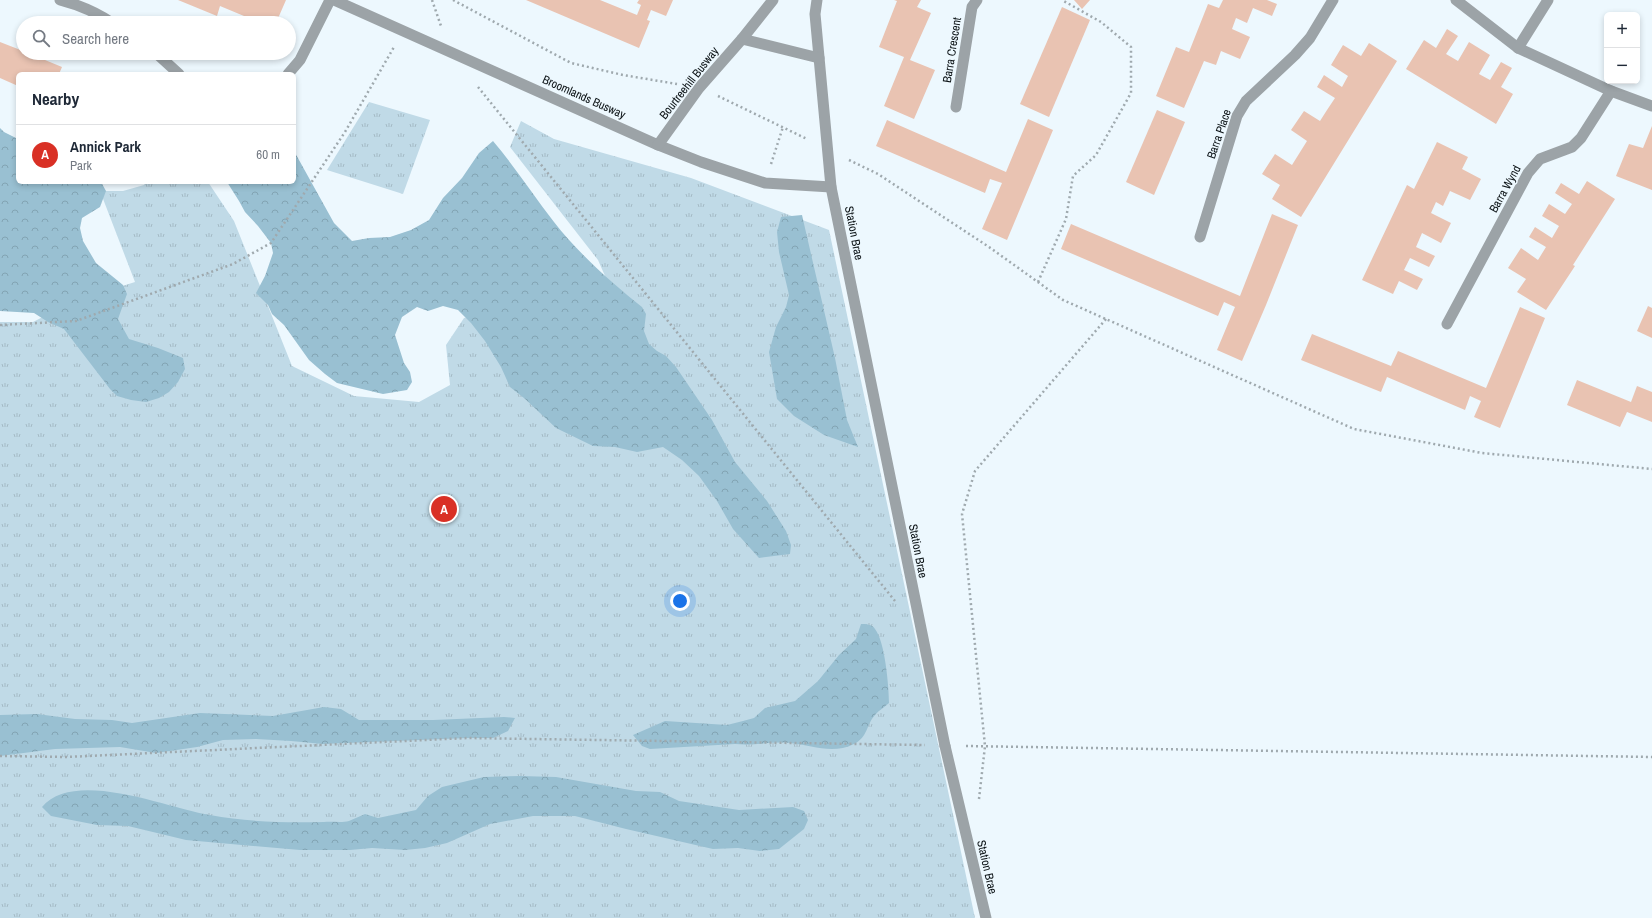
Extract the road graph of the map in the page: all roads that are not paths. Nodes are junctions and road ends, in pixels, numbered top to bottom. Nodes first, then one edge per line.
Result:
1 (60, 0) edge
2 (330, 0) edge
3 (334, 0) edge
4 (773, 0) edge
5 (818, 0) edge
6 (977, 0) edge
7 (1333, 0) edge
8 (1456, 0) edge
9 (1548, 0) edge
10 (102, 16) edge
11 (742, 39) junction
12 (1518, 48) junction
13 (819, 58) junction
14 (163, 60) edge
15 (176, 72) edge
16 (290, 72) edge
17 (1611, 91) junction
18 (1652, 106) edge
19 (956, 107) dead end
20 (658, 145) junction
21 (831, 187) junction
22 (1200, 237) dead end
23 (1447, 324) dead end
24 (986, 918) edge

1 - 10 street
2 - 16 street
3 - 20 street, Broomlands Busway
4 - 11 street, Bourtreehill Busway
5 - 13 street
6 - 19 street, Barra Crescent
7 - 22 street, Barra Place
8 - 12 street
9 - 12 street
11 - 13 street
11 - 20 street, Bourtreehill Busway
12 - 17 street
13 - 21 street
14 - 15 street
17 - 18 street
17 - 23 street, Barra Wynd
20 - 21 street, Broomlands Busway
21 - 24 street, Station Brae

